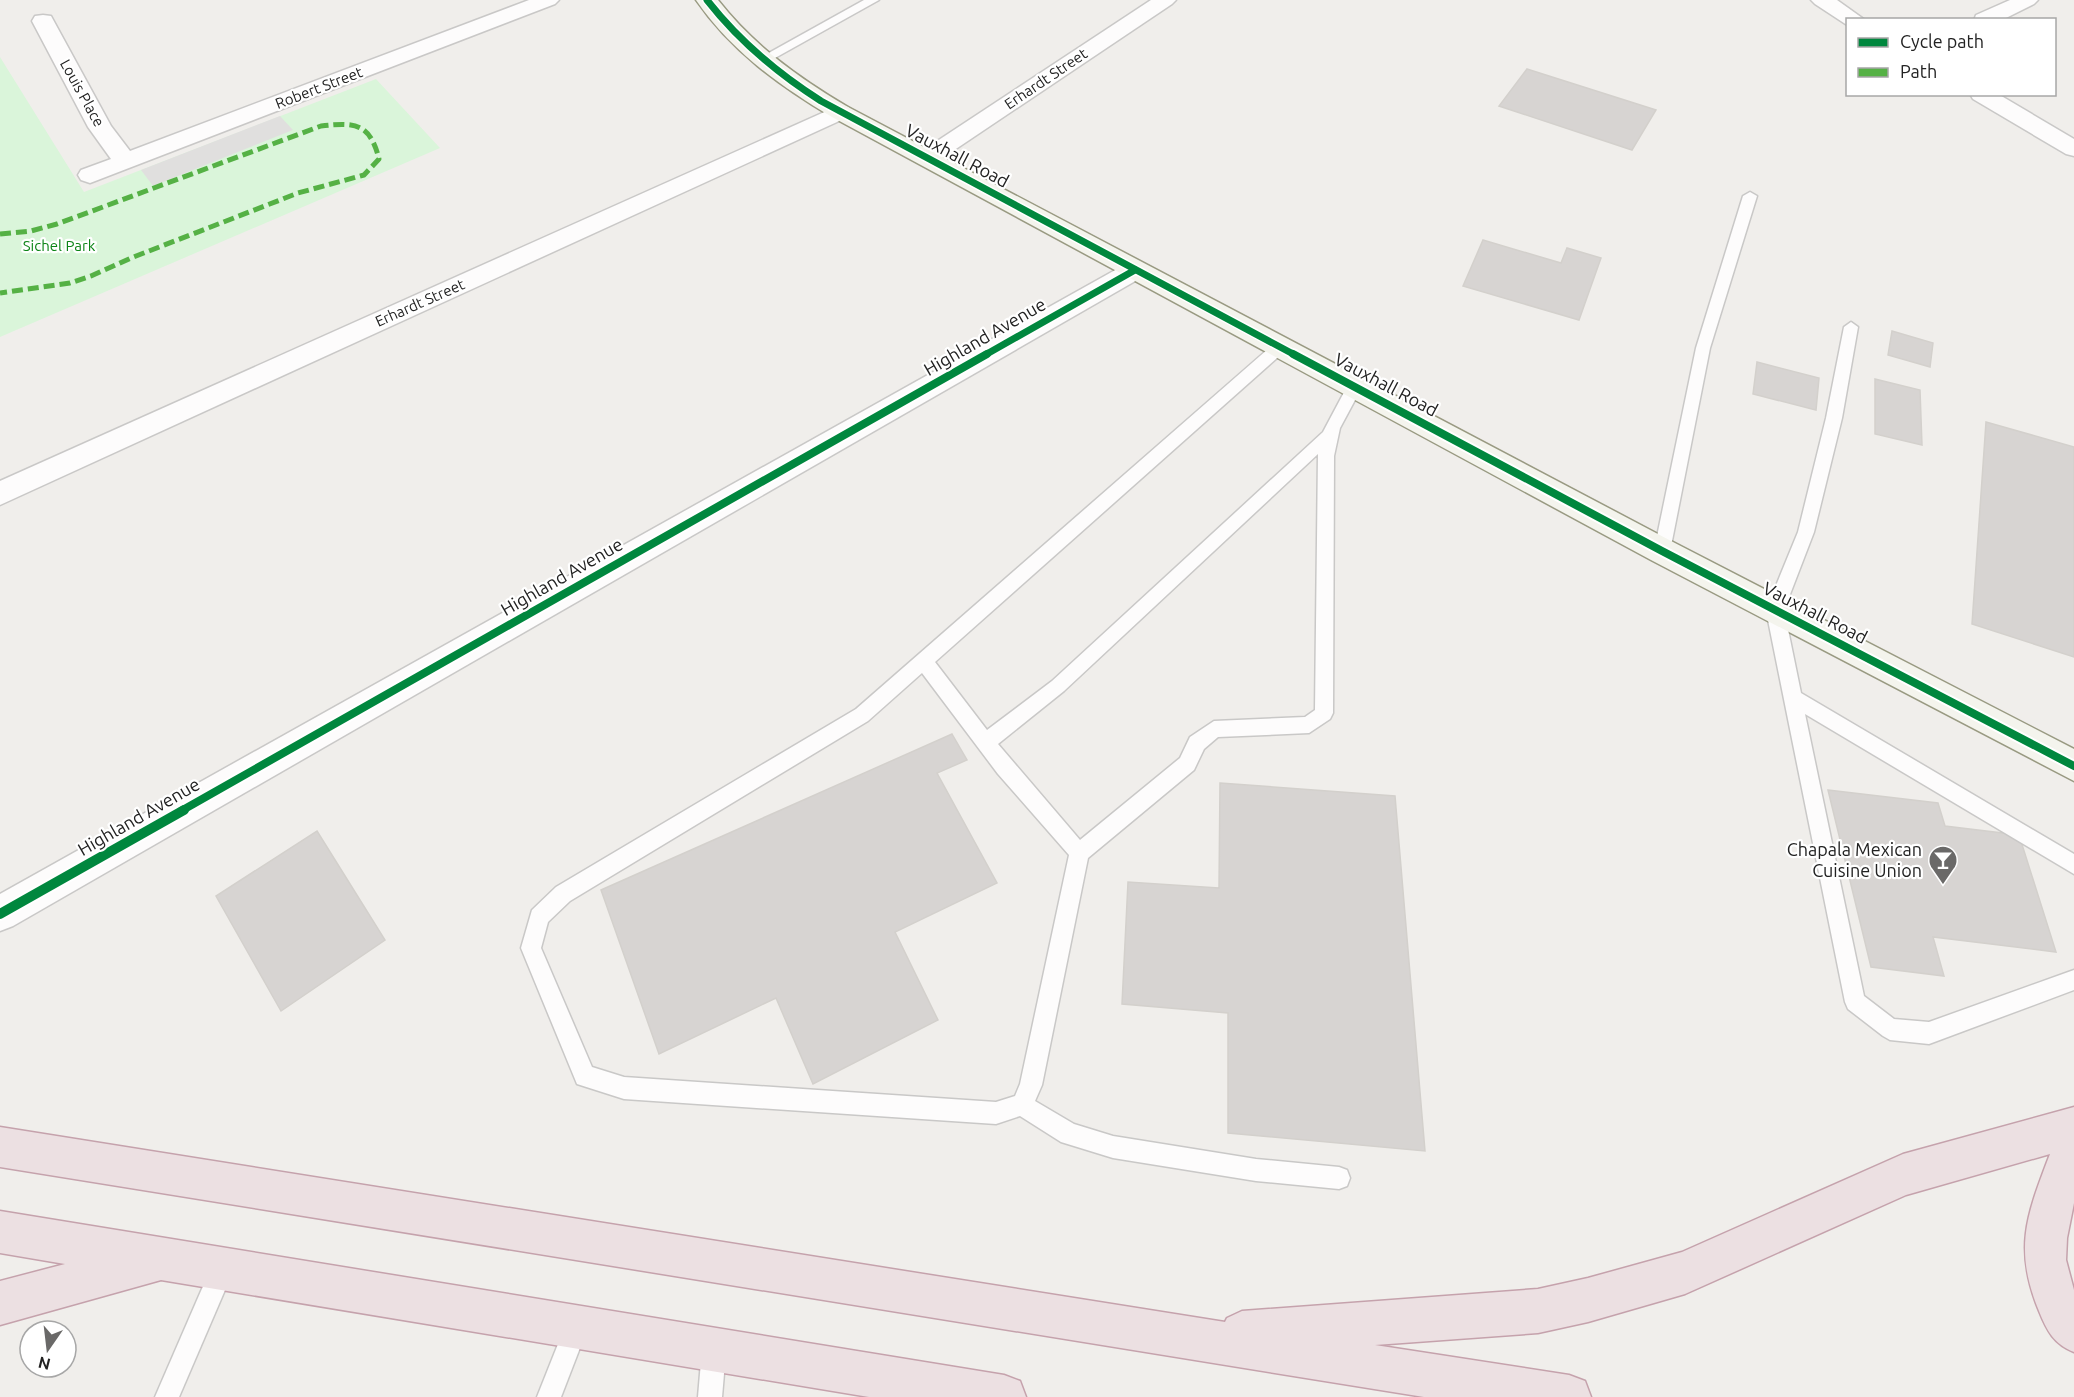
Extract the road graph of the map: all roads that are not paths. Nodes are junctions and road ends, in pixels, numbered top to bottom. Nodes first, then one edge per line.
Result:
1 (548, 0) edge
2 (707, 0) edge
3 (873, 0) edge
4 (1165, 0) edge
5 (1822, 0) edge
6 (2027, 0) edge
7 (1852, 18) edge
8 (1988, 18) edge
9 (43, 21) dead end
10 (762, 60) junction
11 (1984, 96) edge
12 (840, 112) junction
13 (2074, 149) edge
14 (927, 158) junction
15 (125, 162) junction
16 (90, 176) dead end
17 (1750, 196) dead end
18 (1135, 270) junction
19 (1851, 327) dead end
20 (1280, 347) junction
21 (1354, 387) junction
22 (1328, 436) junction
23 (0, 494) edge
24 (1662, 551) junction
25 (1775, 610) junction
26 (924, 661) junction
27 (1791, 696) junction
28 (985, 743) junction
29 (2074, 766) edge
30 (1079, 853) junction
31 (2074, 865) edge
32 (2, 914) edge
33 (2074, 980) edge
34 (1022, 1106) junction
35 (2074, 1127) edge
36 (2074, 1143) edge
37 (0, 1147) edge
38 (1339, 1178) dead end
39 (0, 1233) edge
40 (161, 1259) junction
41 (222, 1269) junction
42 (0, 1303) edge
43 (576, 1326) junction
44 (2074, 1330) edge
45 (1185, 1338) junction
46 (714, 1350) junction
47 (167, 1397) edge
48 (549, 1397) edge
49 (710, 1397) edge
50 (1004, 1397) edge
51 (1569, 1397) edge

1 - 15 street, Robert Street
2 - 10 street, Vauxhall Road
3 - 10 lane
4 - 14 street, Erhardt Street
5 - 7 street
6 - 8 street
9 - 15 street, Louis Place
10 - 12 street, Vauxhall Road
11 - 13 street
12 - 14 street, Vauxhall Road
12 - 23 street, Erhardt Street
14 - 18 street, Vauxhall Road
15 - 16 street, Robert Street
17 - 24 lane
18 - 20 street, Vauxhall Road
18 - 32 street, Highland Avenue
19 - 25 lane
20 - 21 street, Vauxhall Road
20 - 26 lane
21 - 22 lane
21 - 24 street, Vauxhall Road
22 - 28 lane
22 - 30 lane
24 - 25 street, Vauxhall Road
25 - 27 lane
25 - 29 street, Vauxhall Road
26 - 28 lane
26 - 34 lane
27 - 31 lane
27 - 33 lane
28 - 30 lane
30 - 34 lane
34 - 38 lane
35 - 45 highway
36 - 44 highway
37 - 45 highway
39 - 40 highway
40 - 41 highway
40 - 42 highway
41 - 43 highway
41 - 47 lane
43 - 46 highway
43 - 48 lane
45 - 51 highway
46 - 49 lane
46 - 50 highway

